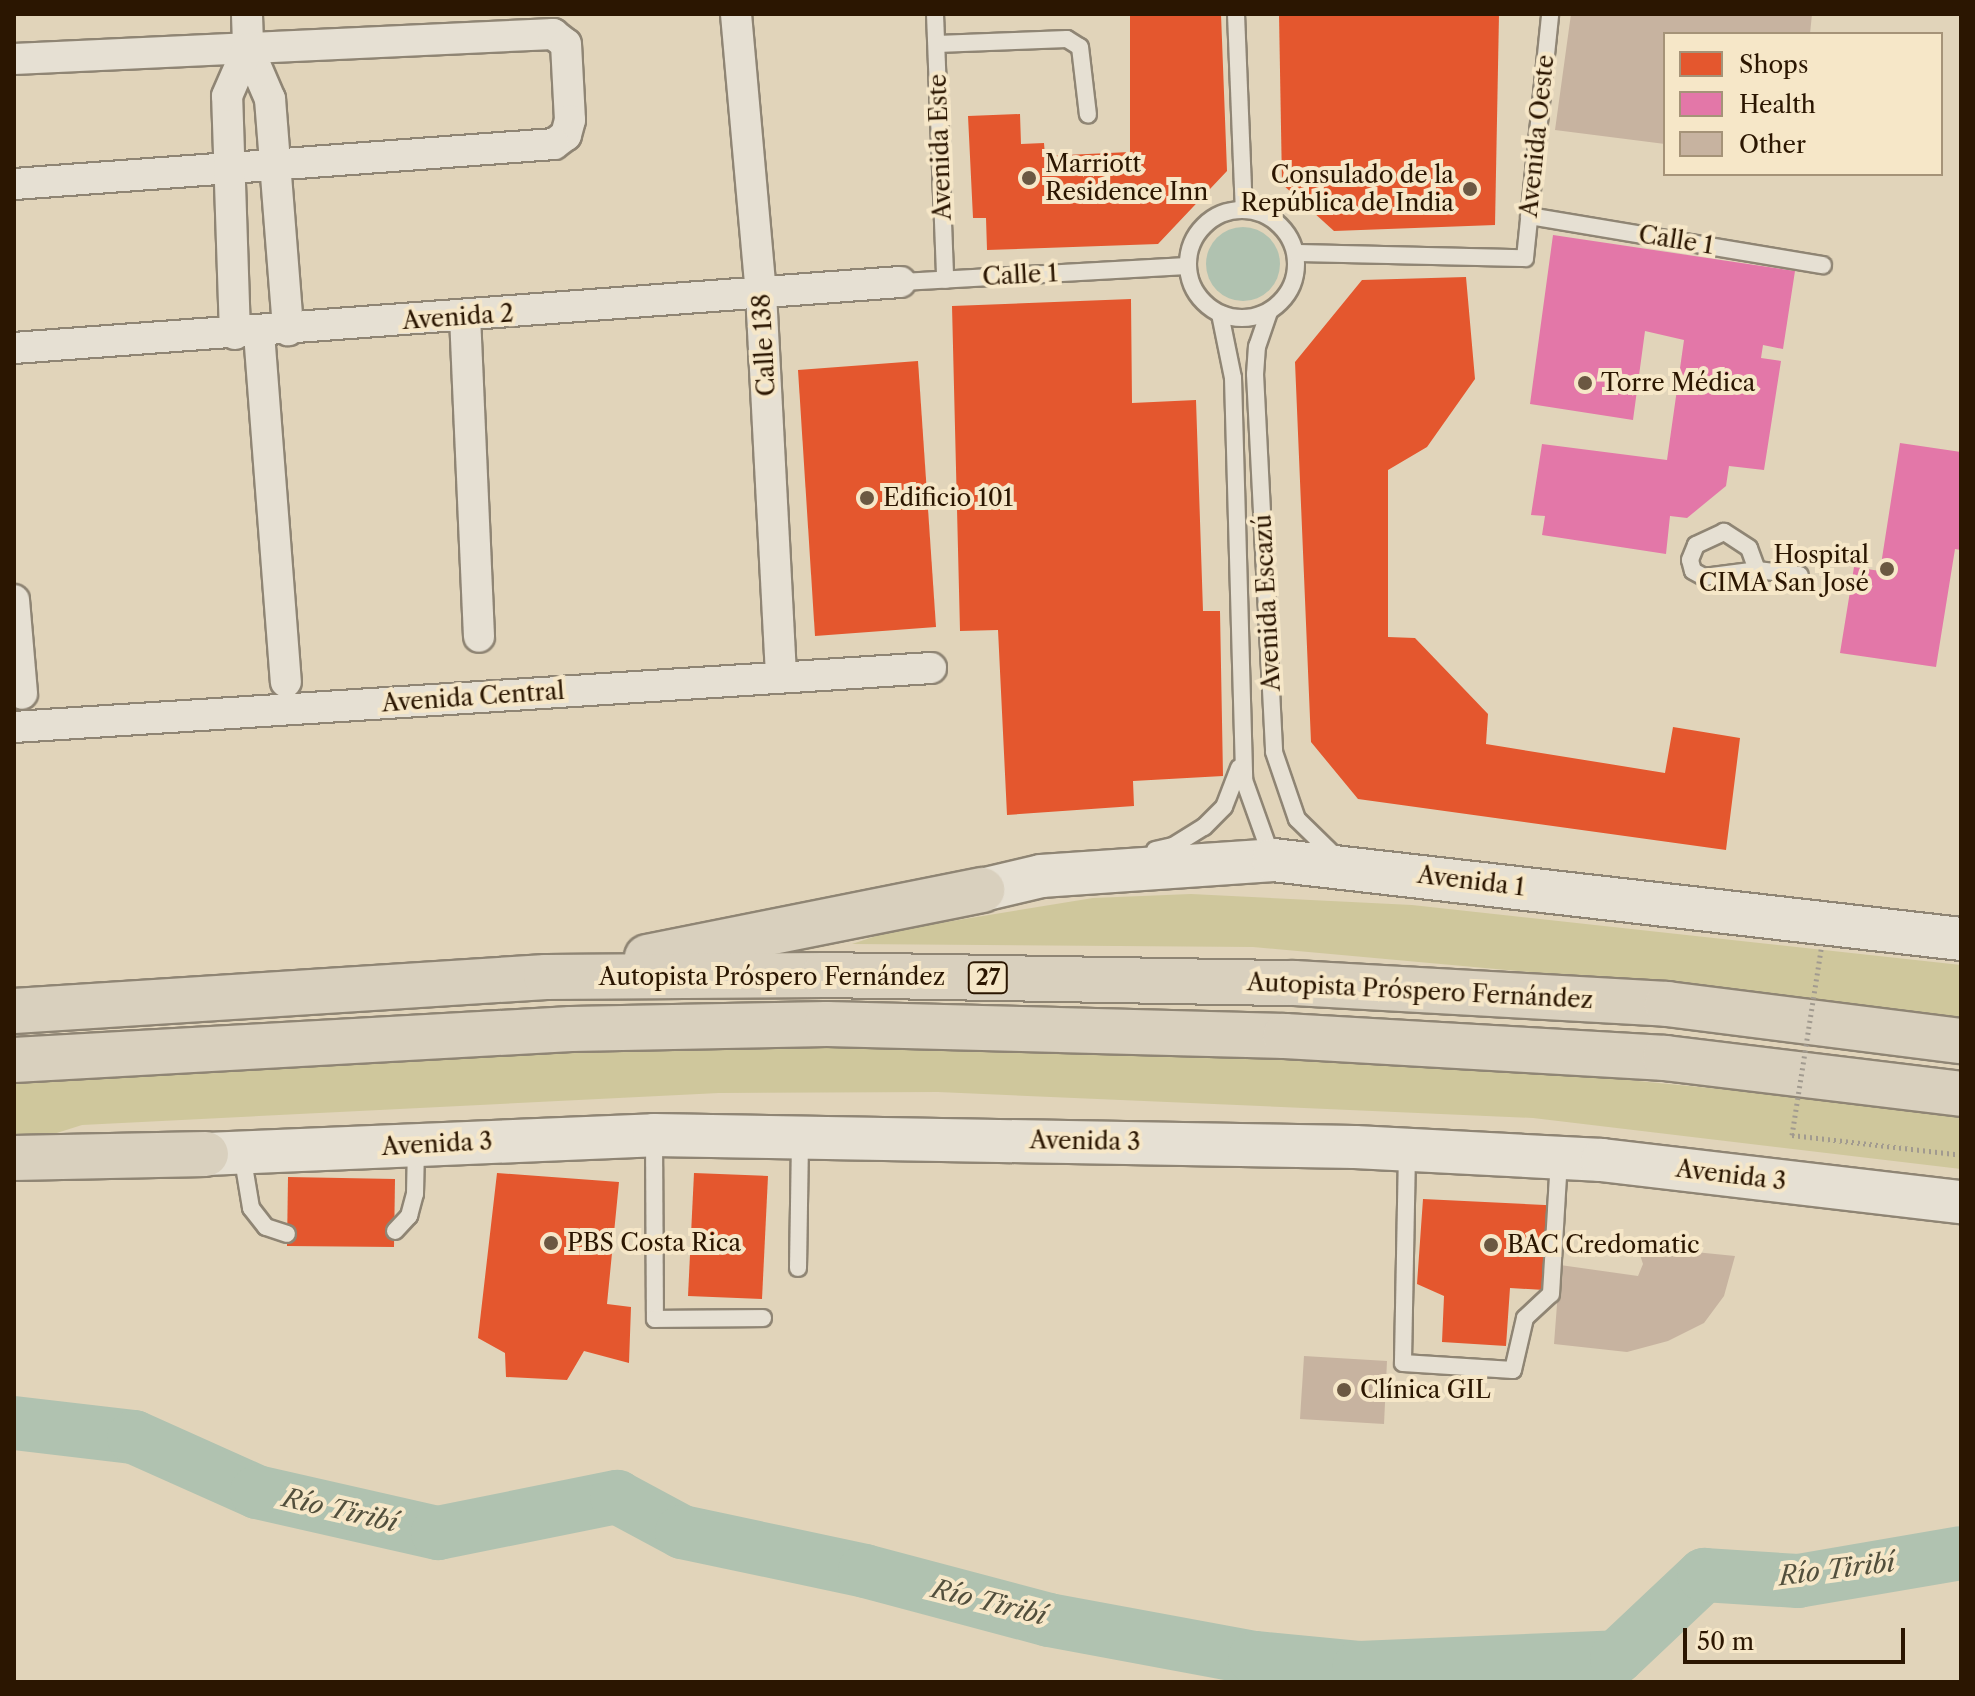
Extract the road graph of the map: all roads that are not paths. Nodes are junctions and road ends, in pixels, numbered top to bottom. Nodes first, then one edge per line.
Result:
1 (736, 14) edge
2 (935, 14) edge
3 (1236, 14) edge
4 (1550, 14) edge
5 (247, 15) edge
6 (937, 44) junction
7 (248, 48) junction
8 (14, 59) edge
9 (1088, 115) dead end
10 (276, 165) junction
11 (226, 168) junction
12 (14, 184) edge
13 (1244, 210) junction
14 (1529, 216) junction
15 (1296, 253) junction
16 (1823, 265) dead end
17 (1188, 266) junction
18 (945, 280) junction
19 (901, 282) joint
20 (761, 293) junction
21 (1269, 312) junction
22 (1220, 314) junction
23 (465, 316) junction
24 (261, 332) junction
25 (14, 348) edge
26 (1757, 570) dead end
27 (1800, 575) dead end
28 (14, 600) edge
29 (479, 637) dead end
30 (931, 668) dead end
31 (781, 676) junction
32 (286, 682) dead end
33 (22, 694) dead end
34 (14, 727) edge
35 (1243, 751) junction
36 (1273, 860) junction
37 (1351, 867) junction
38 (1041, 876) junction
39 (982, 890) joint
40 (1961, 939) edge
41 (546, 977) junction
42 (14, 1011) edge
43 (1961, 1041) edge
44 (14, 1060) edge
45 (1961, 1094) edge
46 (800, 1134) junction
47 (654, 1135) junction
48 (416, 1145) junction
49 (1407, 1150) junction
50 (224, 1153) junction
51 (14, 1158) edge
52 (1559, 1158) junction
53 (1961, 1202) edge
54 (395, 1231) dead end
55 (287, 1234) dead end
56 (798, 1268) dead end
57 (763, 1318) dead end

1 - 20 street, Calle 138
2 - 6 lane, Avenida Este
3 - 13 lane
4 - 14 lane, Avenida Oeste
5 - 7 street
6 - 9 lane
6 - 18 lane, Avenida Este
7 - 8 street
7 - 10 street
7 - 10 street
7 - 11 street
10 - 11 street
10 - 24 street
11 - 12 street
11 - 24 street
13 - 15 lane
13 - 17 lane
14 - 15 lane, Avenida Oeste
14 - 16 lane, Calle 1
15 - 21 lane
17 - 18 lane, Calle 1
17 - 22 lane
18 - 19 lane, Calle 1
19 - 20 street, Avenida 2
20 - 23 street, Avenida 2
20 - 31 street, Calle 138
21 - 22 lane
21 - 37 lane, Avenida Escazú
22 - 35 lane, Avenida Escazú
23 - 24 street, Avenida 2
23 - 29 street
24 - 25 street, Avenida 2
24 - 32 street
26 - 27 lane
28 - 33 street
30 - 31 street, Avenida Central
31 - 34 street, Avenida Central
35 - 36 lane, Avenida Escazú
35 - 38 lane, Avenida Escazú
36 - 37 street, Avenida 1
36 - 38 street, Avenida 1
37 - 40 street, Avenida 1
38 - 39 street, Avenida 1
39 - 41 highway
41 - 42 highway, Autopista Próspero Fernández / 27
41 - 43 highway, Autopista Próspero Fernández / 27
44 - 45 highway, Autopista Próspero Fernández / 27
46 - 47 street, Avenida 3
46 - 49 street, Avenida 3
46 - 56 lane
47 - 48 street, Avenida 3
47 - 57 lane
48 - 50 street, Avenida 3
48 - 54 lane
49 - 52 street, Avenida 3
49 - 52 lane
50 - 51 highway
50 - 55 lane
52 - 53 street, Avenida 3

